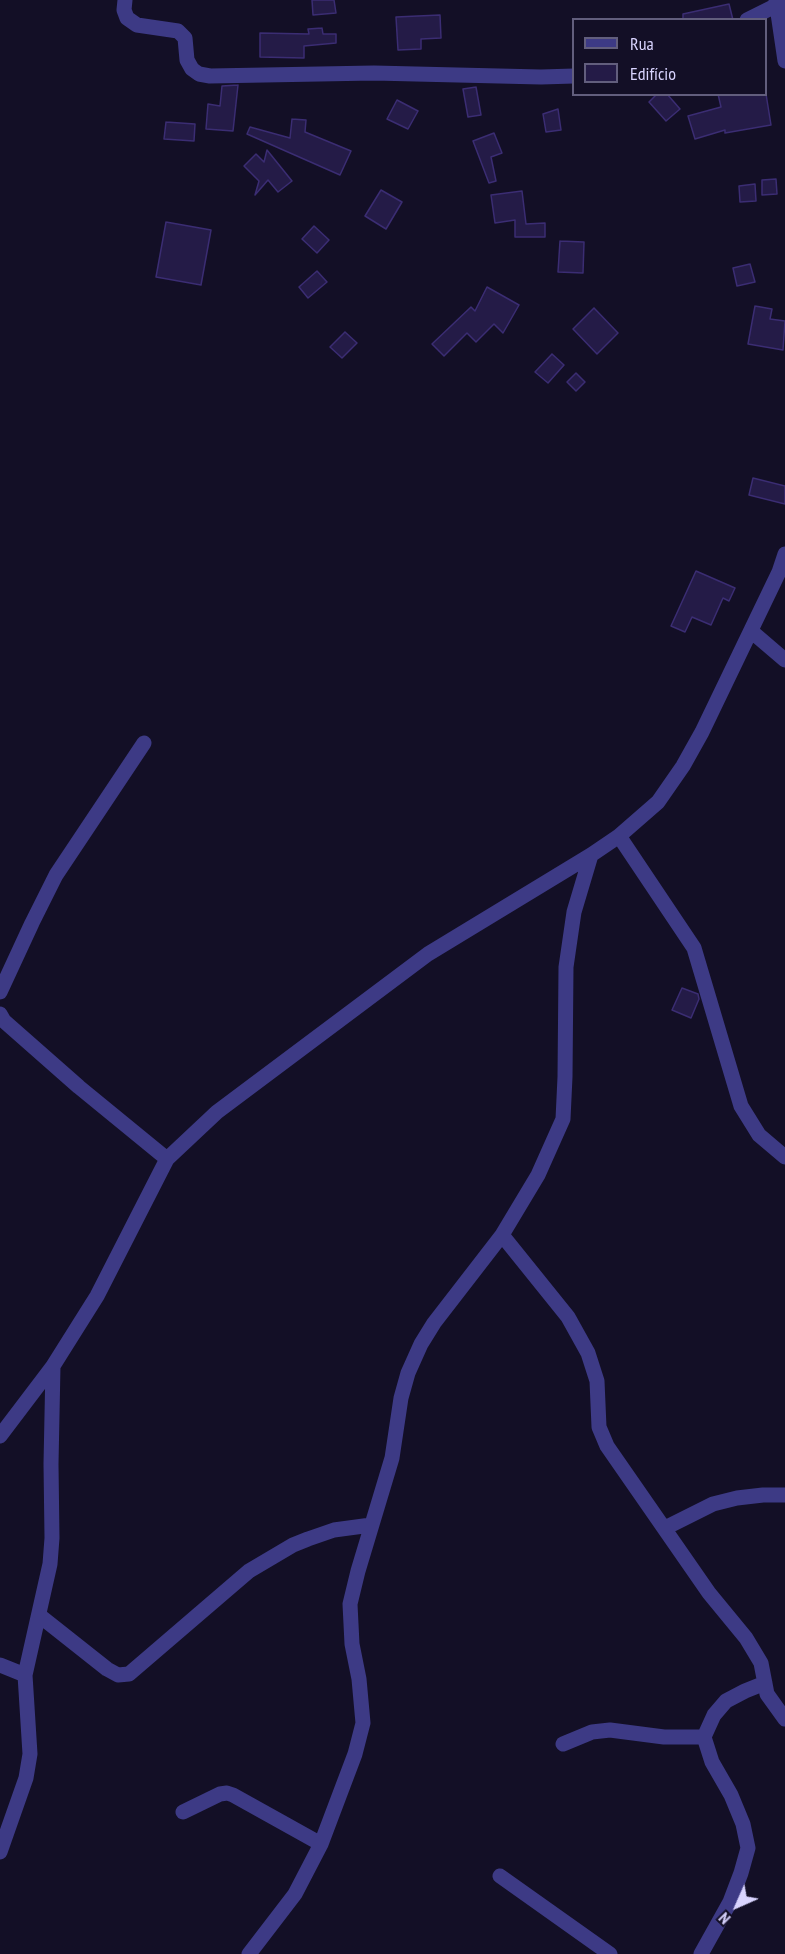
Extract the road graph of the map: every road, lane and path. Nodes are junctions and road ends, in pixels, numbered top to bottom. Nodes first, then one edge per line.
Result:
1 (125, 0) edge
2 (779, 2) edge
3 (751, 18) edge
4 (785, 61) edge
5 (572, 76) edge
6 (785, 554) edge
7 (751, 631) junction
8 (785, 660) edge
9 (144, 743) dead end
10 (619, 836) junction
11 (591, 855) junction
12 (0, 992) edge
13 (0, 1014) edge
14 (785, 1157) edge
15 (166, 1159) junction
16 (502, 1235) junction
17 (53, 1366) junction
18 (0, 1436) edge
19 (785, 1495) edge
20 (371, 1525) junction
21 (665, 1528) junction
22 (40, 1616) junction
23 (0, 1665) edge
24 (26, 1675) junction
25 (765, 1683) junction
26 (785, 1719) edge
27 (704, 1737) junction
28 (563, 1744) dead end
29 (183, 1812) dead end
30 (321, 1844) junction
31 (0, 1852) edge
32 (500, 1876) dead end
33 (249, 1954) edge
34 (609, 1954) edge
35 (701, 1954) edge

1 - 5 street
2 - 3 street
2 - 4 street
6 - 7 street
7 - 8 street
7 - 10 street
9 - 12 street
10 - 11 street
10 - 14 street
11 - 15 street
11 - 16 street
13 - 15 street
15 - 17 street
16 - 20 street
16 - 21 street
17 - 18 street
17 - 22 street
19 - 21 street
20 - 22 street
20 - 30 street
21 - 25 street
22 - 24 street
23 - 24 street
24 - 31 street
25 - 26 street
25 - 27 street
27 - 28 street
27 - 35 street
29 - 30 street
30 - 33 street
32 - 34 street

